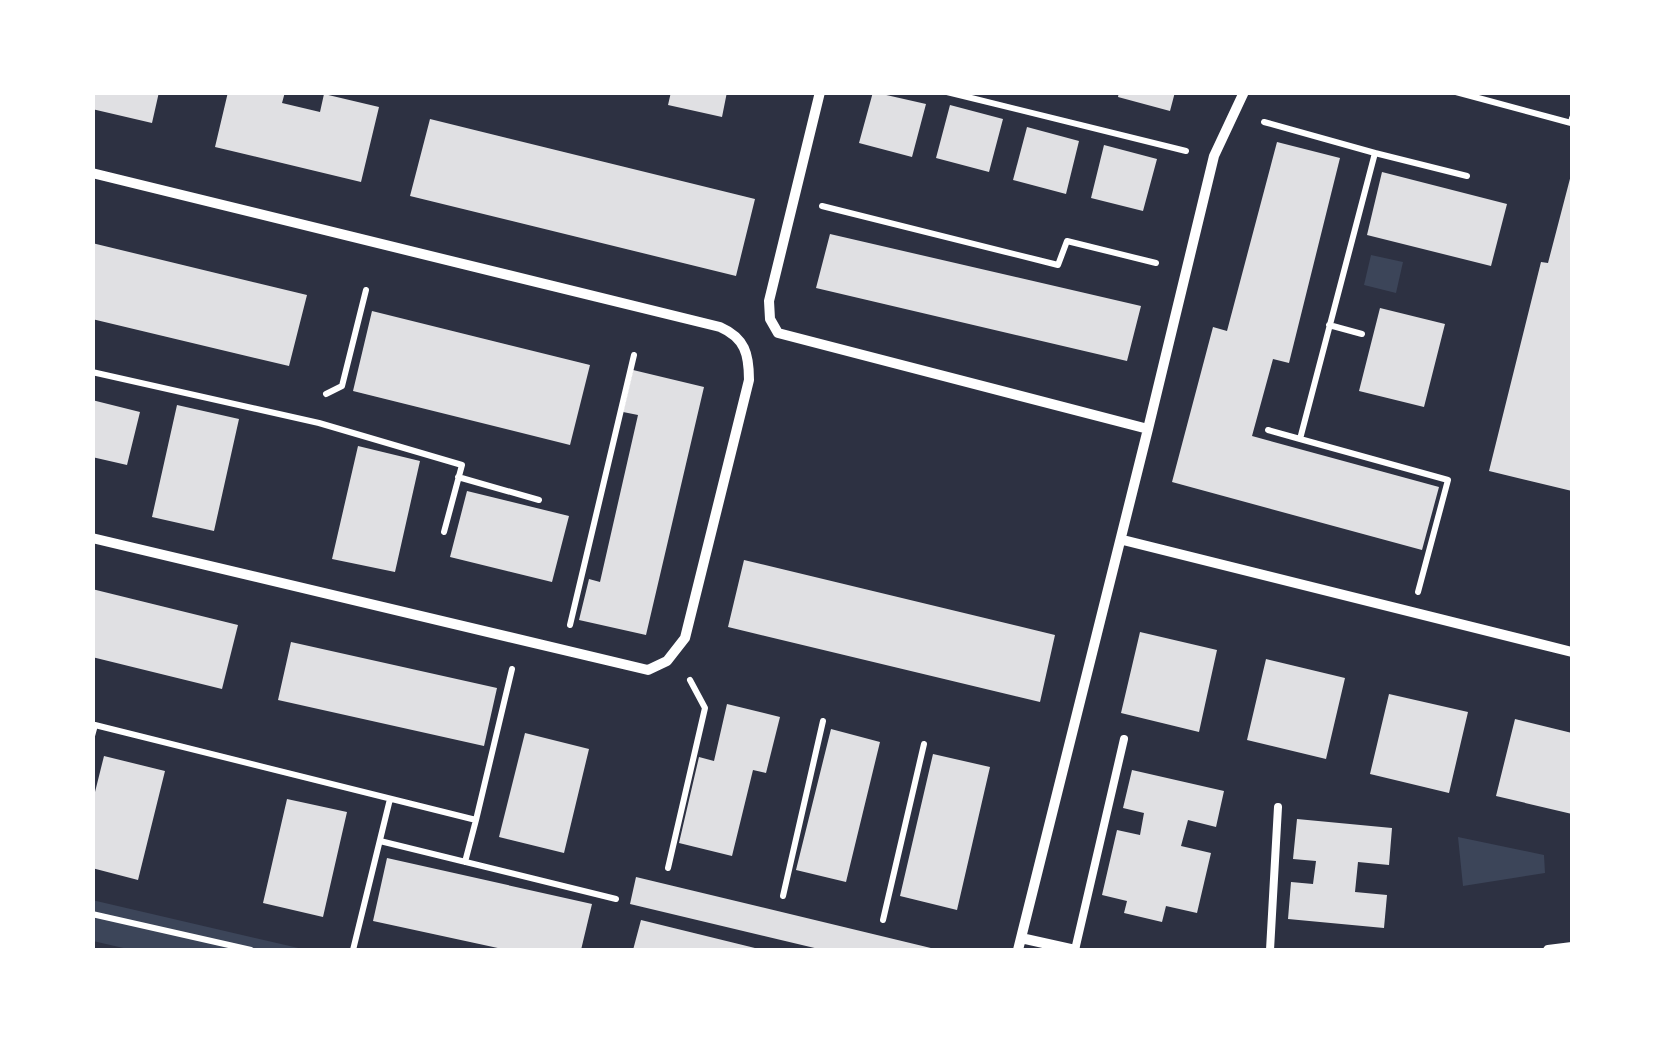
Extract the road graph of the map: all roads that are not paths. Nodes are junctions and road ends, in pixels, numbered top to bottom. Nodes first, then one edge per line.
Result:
1 (820, 92) edge
2 (1244, 92) edge
3 (92, 173) edge
4 (1148, 429) junction
5 (92, 538) edge
6 (1123, 540) junction
7 (1572, 652) edge
8 (1124, 738) dead end
9 (1278, 807) dead end
10 (1021, 938) junction
11 (1572, 947) edge
12 (1018, 950) edge
13 (1075, 950) edge
14 (1270, 950) edge
15 (1548, 950) edge

1 - 4 street
2 - 4 street
3 - 5 street
4 - 6 street
6 - 7 street
6 - 10 street
8 - 13 lane
9 - 14 lane
10 - 12 street
10 - 13 street
11 - 15 street

